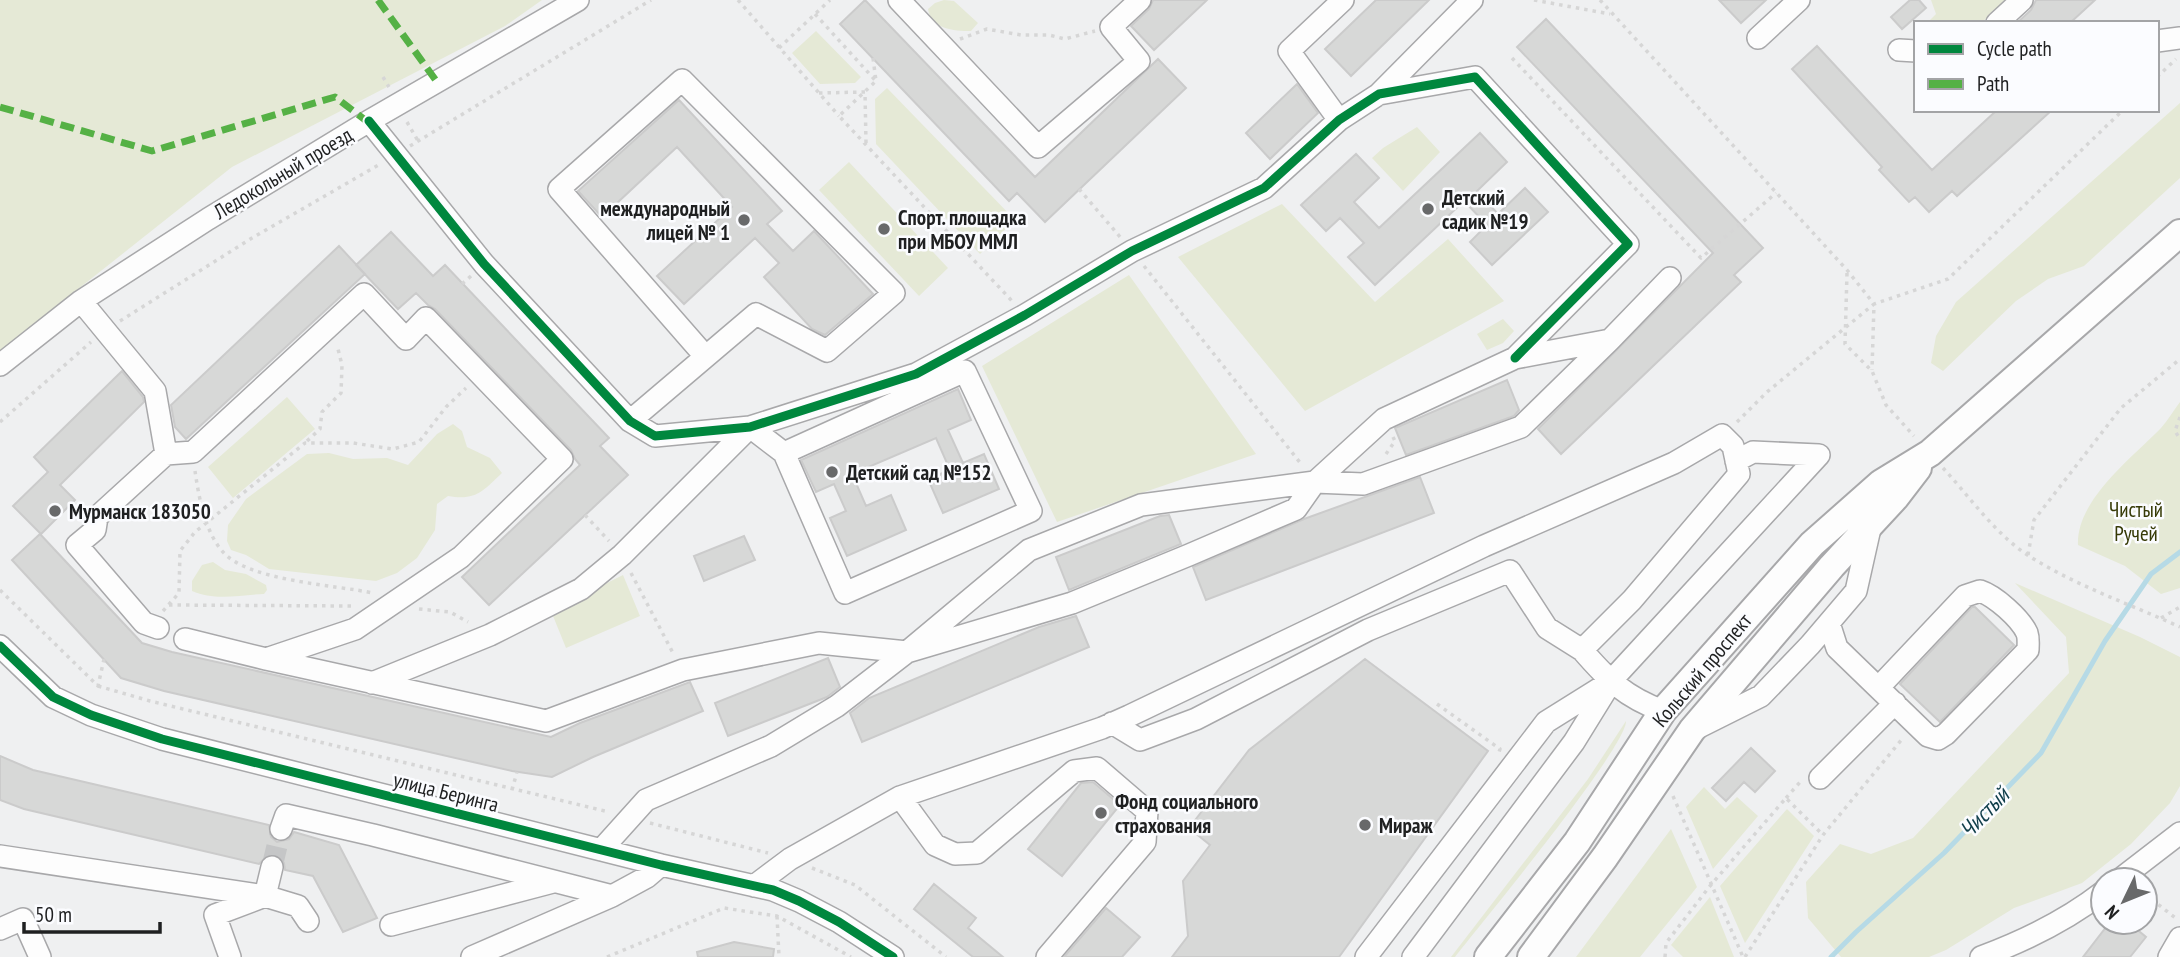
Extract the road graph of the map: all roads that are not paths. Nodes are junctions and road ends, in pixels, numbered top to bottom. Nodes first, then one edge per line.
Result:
1 (578, 0) edge
2 (899, 0) edge
3 (1140, 0) edge
4 (1343, 0) edge
5 (1472, 0) edge
6 (1799, 0) edge
7 (2022, 0) edge
8 (1999, 21) edge
9 (1758, 38) dead end
10 (2180, 38) edge
11 (2159, 41) edge
12 (1379, 94) junction
13 (1339, 120) junction
14 (369, 121) junction
15 (2180, 233) edge
16 (1670, 278) dead end
17 (80, 301) junction
18 (1610, 340) junction
19 (705, 356) junction
20 (1515, 358) junction
21 (0, 365) edge
22 (630, 421) junction
23 (750, 427) junction
24 (784, 453) junction
25 (1930, 453) junction
26 (166, 454) junction
27 (1736, 461) junction
28 (1315, 482) junction
29 (1871, 524) junction
30 (1812, 544) junction
31 (1832, 566) junction
32 (1829, 623) junction
33 (151, 626) road end
34 (185, 639) dead end
35 (1810, 645) junction
36 (0, 646) edge
37 (1837, 648) junction
38 (1582, 650) junction
39 (907, 652) junction
40 (266, 659) junction
41 (1610, 682) junction
42 (372, 684) junction
43 (1879, 687) junction
44 (1895, 703) junction
45 (1663, 711) junction
46 (1112, 723) junction
47 (1692, 730) junction
48 (1812, 778) road end
49 (900, 797) junction
50 (281, 829) dead end
51 (2180, 833) edge
52 (601, 850) junction
53 (0, 856) edge
54 (661, 865) junction
55 (2137, 866) edge
56 (272, 867) tunnel mouth
57 (555, 881) junction
58 (754, 886) junction
59 (265, 896) junction
60 (612, 896) junction
61 (2089, 900) edge
62 (308, 921) dead end
63 (391, 925) dead end
64 (0, 929) edge
65 (2180, 938) edge
66 (40, 957) edge
67 (230, 957) edge
68 (472, 957) edge
69 (893, 957) edge
70 (1047, 957) edge
71 (1366, 957) edge
72 (1413, 957) edge
73 (1488, 957) edge
74 (1531, 957) edge
75 (1981, 957) edge
76 (2169, 957) edge

1 - 14 street, Ледокольный проезд
2 - 3 street
4 - 13 street
5 - 12 street
6 - 9 street
7 - 8 street
10 - 11 street
12 - 13 street
12 - 20 street
13 - 23 street
14 - 17 street, Ледокольный проезд
14 - 22 street
15 - 25 main road, Кольский проспект
16 - 18 street
17 - 21 street, Ледокольный проезд
17 - 26 street
18 - 20 street
18 - 28 street
19 - 19 street
19 - 22 street
20 - 28 street
22 - 23 street
23 - 24 street
23 - 42 street
24 - 24 street
25 - 29 main road, Кольский проспект
25 - 30 main road, Кольский проспект
26 - 33 street
26 - 40 street
27 - 38 street
27 - 41 street
27 - 46 street
28 - 39 street
28 - 39 street
29 - 31 main road, Кольский проспект
29 - 32 street
30 - 31 main road
30 - 45 main road, Кольский проспект
31 - 47 main road, Кольский проспект
32 - 35 street
32 - 37 street
34 - 40 street
35 - 37 street
35 - 47 street
36 - 52 street, улица Беринга
37 - 43 street
38 - 41 street
38 - 46 street
39 - 42 street
39 - 52 street
40 - 42 street
41 - 45 street
41 - 71 street
41 - 72 street
43 - 44 street
43 - 44 street
44 - 48 street
45 - 73 main road, Кольский проспект
46 - 49 street
47 - 74 main road, Кольский проспект
49 - 58 street
49 - 70 street
50 - 57 street
51 - 55 street
52 - 54 street, улица Беринга
53 - 59 street
54 - 58 street, улица Беринга
54 - 60 street
56 - 59 street
57 - 60 street
57 - 63 street
58 - 69 street, улица Беринга
59 - 62 street
59 - 67 street
60 - 68 street
61 - 75 street
64 - 66 street
65 - 76 street

